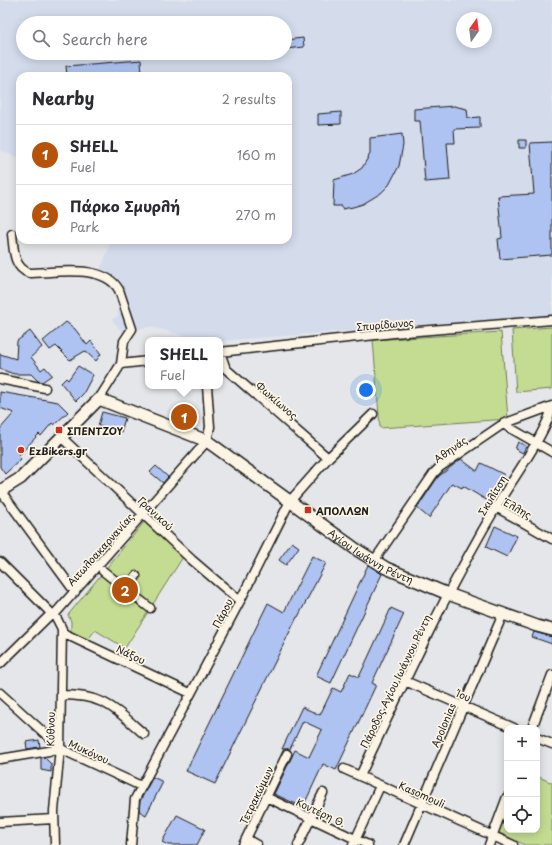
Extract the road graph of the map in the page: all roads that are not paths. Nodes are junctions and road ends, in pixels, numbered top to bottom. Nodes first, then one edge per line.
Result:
1 (12, 234) dead end
2 (552, 320) edge
3 (223, 352) edge
4 (145, 361) edge
5 (121, 364) junction
6 (223, 369) edge
7 (0, 379) edge
8 (45, 388) dead end
9 (207, 389) edge
10 (99, 399) junction
11 (551, 406) edge
12 (373, 414) dead end
13 (503, 424) junction
14 (61, 437) junction
15 (207, 441) junction
16 (536, 442) junction
17 (552, 452) edge
18 (328, 458) junction
19 (0, 491) edge
20 (290, 501) junction
21 (496, 508) junction
22 (144, 515) junction
23 (552, 539) edge
24 (374, 561) junction
25 (0, 562) edge
26 (103, 571) dead end
27 (136, 576) dead end
28 (127, 590) junction
29 (75, 592) junction
30 (448, 594) junction
31 (240, 601) junction
32 (150, 608) dead end
33 (503, 614) junction
34 (52, 615) junction
35 (552, 630) edge
36 (63, 633) junction
37 (0, 664) edge
38 (552, 675) edge
39 (405, 681) junction
40 (0, 692) edge
41 (190, 693) junction
42 (549, 693) edge
43 (61, 695) junction
44 (462, 706) junction
45 (507, 725) edge
46 (533, 725) edge
47 (144, 734) dead end
48 (540, 739) edge
49 (552, 744) edge
50 (60, 748) junction
51 (287, 754) dead end
52 (0, 759) edge
53 (344, 769) dead end
54 (360, 776) junction
55 (141, 786) junction
56 (380, 786) junction
57 (323, 793) dead end
58 (266, 797) junction
59 (422, 804) junction
60 (504, 805) edge
61 (311, 818) junction
62 (54, 819) junction
63 (0, 822) edge
64 (493, 836) junction
65 (244, 842) edge
66 (354, 842) edge
67 (55, 845) edge
68 (132, 845) edge
69 (257, 845) edge
70 (298, 845) edge
71 (368, 845) edge
72 (404, 845) edge
73 (490, 845) edge
74 (513, 845) edge

1 - 5 street
2 - 3 street, Σπυρίδωνος
4 - 5 street
5 - 10 street
6 - 18 street, Φωκίωνος
7 - 8 street
9 - 15 street
10 - 14 street
10 - 15 street, Αγίου Ιωάννη Ρέντη
11 - 13 street, Αθηνάς
11 - 16 street, Σκυλίτση
12 - 18 street, Πάρου
13 - 16 street
13 - 24 street, Αθηνάς
14 - 19 street
14 - 22 street, Γρανικού
15 - 20 street, Αγίου Ιωάννη Ρέντη
15 - 22 street, Αιτωλοακαρνανίας
16 - 17 street
16 - 21 street, Σκυλίτση
18 - 20 street, Πάρου
19 - 29 street
20 - 24 street, Αγίου Ιωάννη Ρέντη
20 - 31 street, Πάρου
21 - 23 street, Έλλης
21 - 30 street, Σκυλίτση
22 - 29 street, Αιτωλοακαρνανίας
22 - 31 street, Γρανικού
24 - 30 street, Αγίου Ιωάννη Ρέντη
25 - 34 street
26 - 28 street
27 - 28 street
28 - 32 street
29 - 34 street, Αιτωλοακαρνανίας
30 - 33 street, Αγίου Ιωάννη Ρέντη
30 - 39 street, Πάροδος Αγίου Ιωάννου Ρέντη
31 - 41 street, Πάρου
33 - 35 street, Αγίου Ιωάννη Ρέντη
33 - 44 street, Apolonias
34 - 36 street
34 - 37 street, Αιτωλοακαρνανίας
36 - 41 street, Νάξου
36 - 43 street, Κύθνου
38 - 42 street
39 - 44 street, Ίου
39 - 54 street, Πάροδος Αγίου Ιωάννου Ρέντη
40 - 50 street, Μυκόνου
41 - 55 street, Πάρου
42 - 46 street
43 - 47 street
43 - 50 street, Κύθνου
44 - 45 street, Ίου
44 - 59 street, Apolonias
48 - 49 street
50 - 52 street
50 - 55 street, Μυκόνου
50 - 62 street, Κύθνου
51 - 58 street, Τετρακώμων
53 - 54 street, Kasomouli
54 - 56 street, Kasomouli
55 - 68 street, Πάρου
56 - 59 street, Kasomouli
56 - 66 street
57 - 61 street
58 - 61 street, Κοντέρη Θ.
58 - 65 street, Τετρακώμων
59 - 64 street, Kasomouli
59 - 72 street, Apolonias
60 - 64 street
61 - 66 street, Κοντέρη Θ.
61 - 70 street
62 - 63 street
62 - 67 street, Κύθνου
64 - 73 street
64 - 74 street, Kasomouli
65 - 69 street
66 - 71 street, Κοντέρη Θ.

